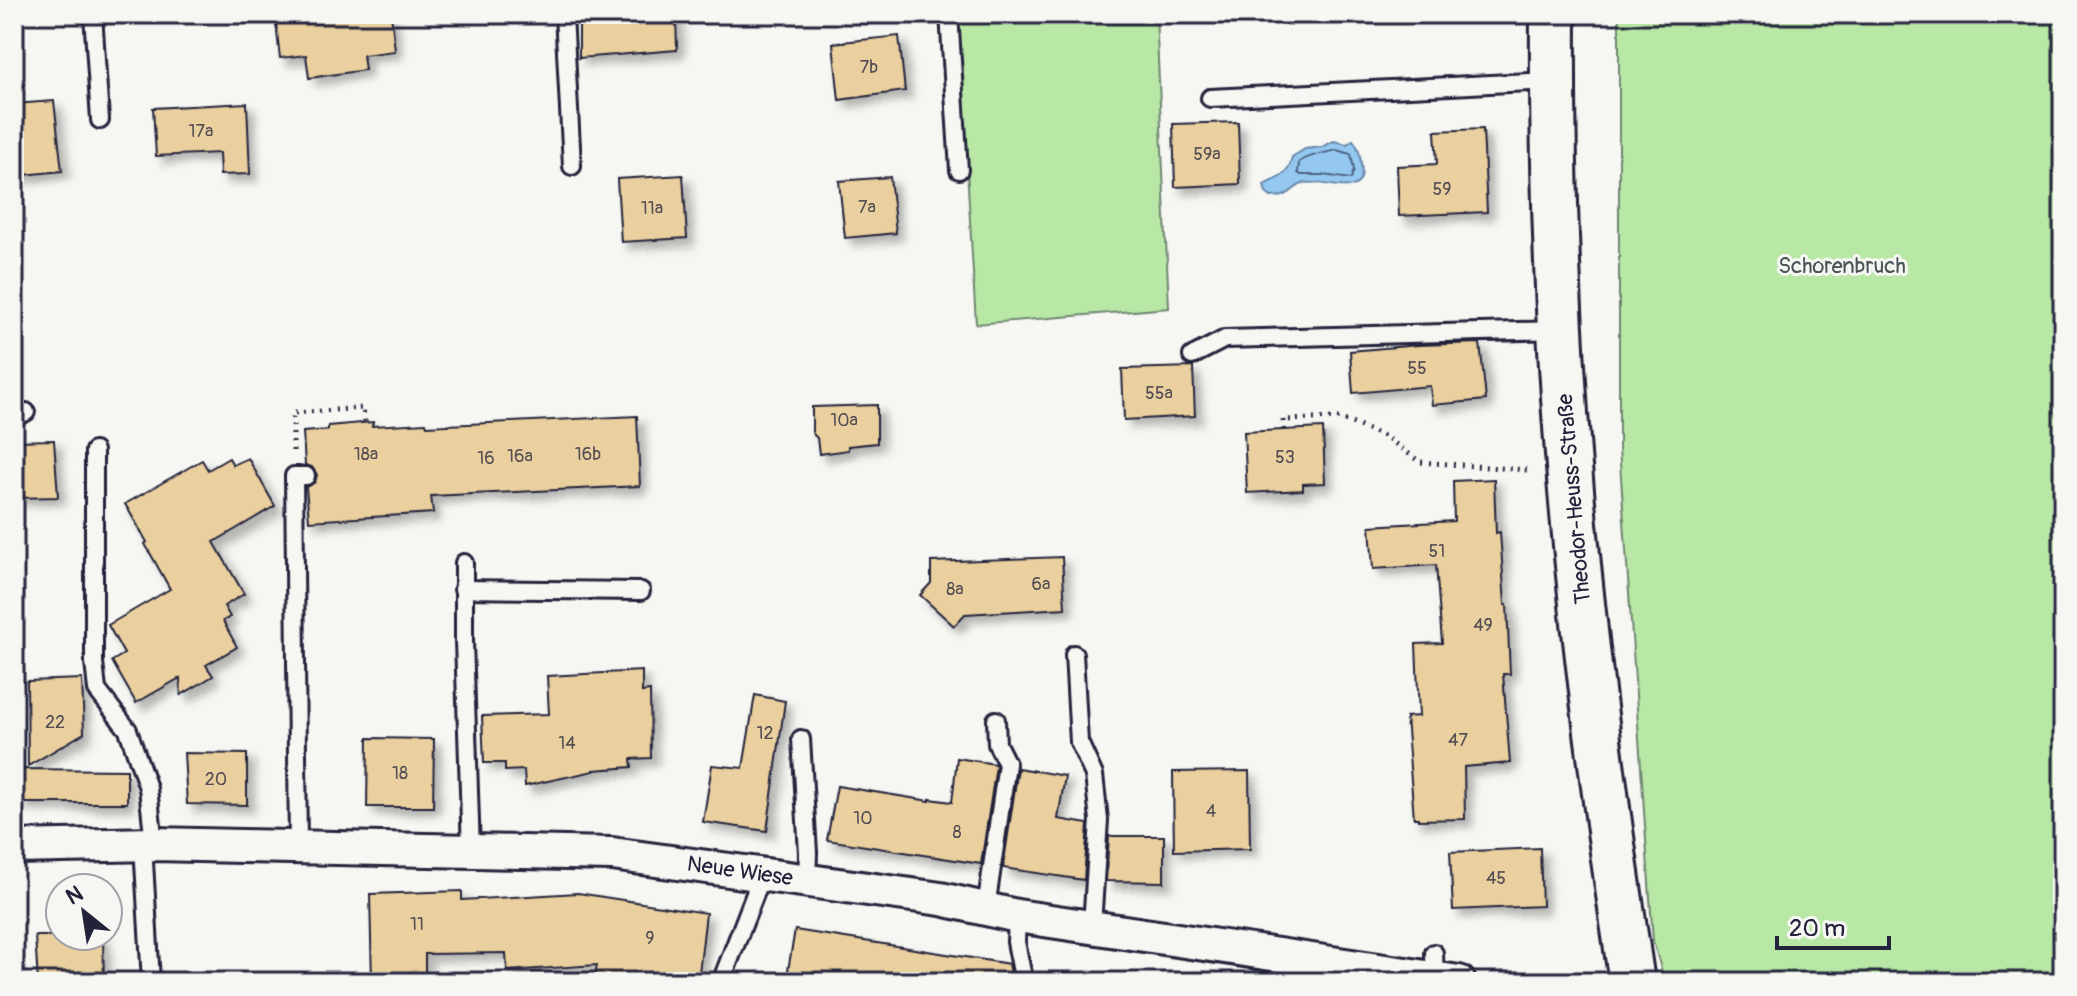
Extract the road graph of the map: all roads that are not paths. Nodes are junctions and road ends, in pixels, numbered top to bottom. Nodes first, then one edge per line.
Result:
1 (93, 14) edge
2 (564, 14) edge
3 (949, 14) edge
4 (1553, 14) edge
5 (1553, 81) junction
6 (1210, 98) dead end
7 (100, 120) dead end
8 (572, 166) dead end
9 (959, 170) dead end
10 (1561, 330) junction
11 (1192, 356) dead end
12 (94, 451) dead end
13 (300, 476) road end
14 (464, 563) dead end
15 (463, 589) junction
16 (641, 591) dead end
17 (1074, 654) dead end
18 (996, 720) dead end
19 (801, 739) dead end
20 (148, 844) junction
21 (298, 846) junction
22 (14, 847) edge
23 (471, 851) junction
24 (758, 873) junction
25 (807, 880) junction
26 (986, 908) junction
27 (1017, 916) junction
28 (1092, 925) junction
29 (1442, 971) edge
30 (151, 982) edge
31 (721, 982) edge
32 (1024, 982) edge
33 (1632, 982) edge

1 - 7 lane
2 - 8 lane
3 - 9 lane
4 - 5 main road, Theodor-Heuss-Straße
5 - 6 lane
5 - 10 main road, Theodor-Heuss-Straße
10 - 11 lane
10 - 33 main road, Theodor-Heuss-Straße
12 - 20 lane
13 - 21 lane
14 - 15 lane
15 - 16 lane
15 - 23 lane
17 - 28 lane
18 - 26 lane
19 - 25 lane
20 - 21 street, Neue Wiese
20 - 22 street, Neue Wiese
20 - 30 lane
21 - 23 street, Neue Wiese
23 - 24 street, Neue Wiese
24 - 25 street, Neue Wiese
24 - 31 lane
25 - 26 street, Neue Wiese
26 - 27 street, Neue Wiese
27 - 28 street, Neue Wiese
27 - 32 lane
28 - 29 street, Neue Wiese

